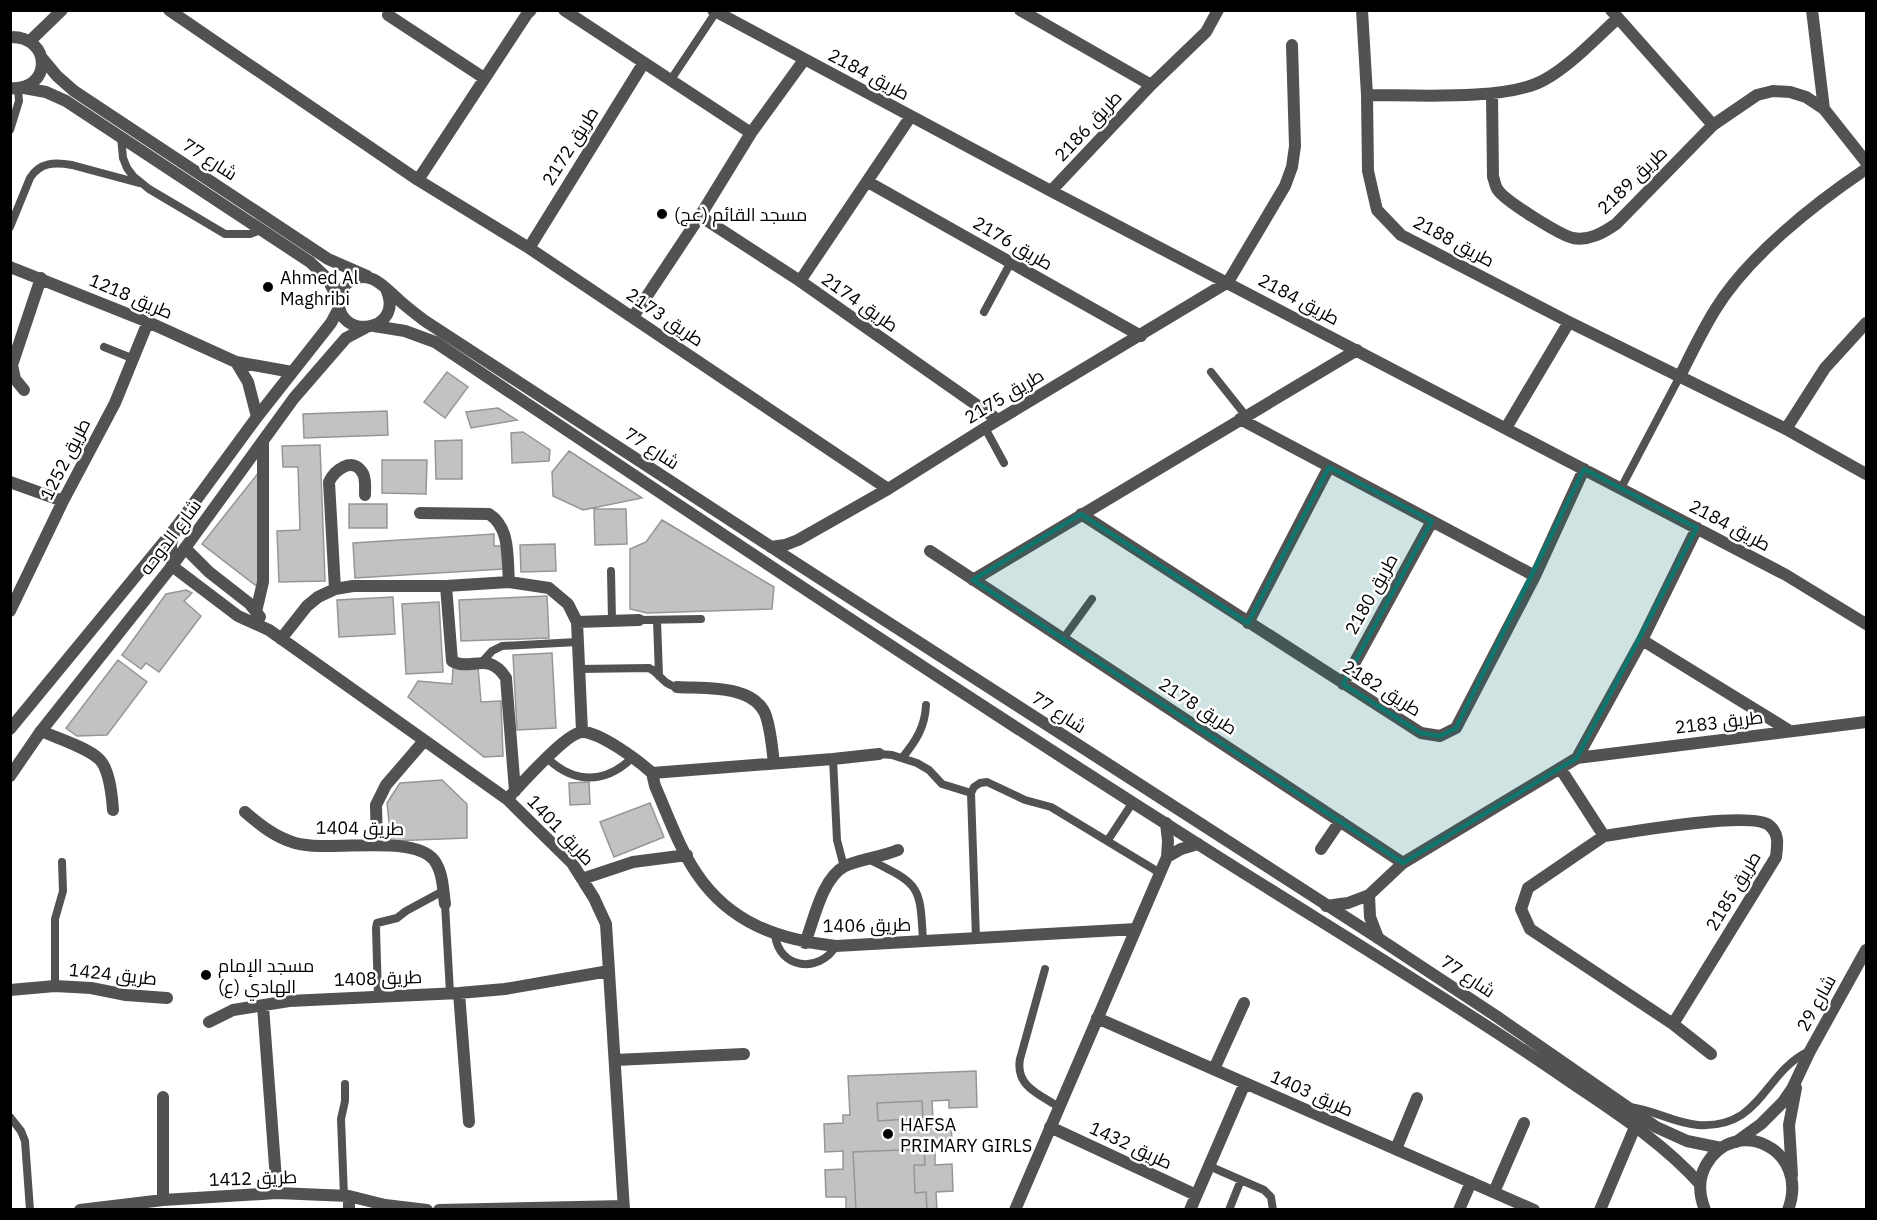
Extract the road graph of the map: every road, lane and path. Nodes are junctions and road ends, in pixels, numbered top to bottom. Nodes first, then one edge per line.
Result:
1 (62, 10) edge
2 (168, 10) edge
3 (531, 10) edge
4 (564, 10) edge
5 (1020, 10) edge
6 (1218, 10) edge
7 (1362, 10) edge
8 (1812, 10) edge
9 (715, 11) edge
10 (1615, 14) edge
11 (388, 15) dead end
12 (10, 37) edge
13 (31, 40) junction
14 (1292, 45) dead end
15 (42, 58) junction
16 (804, 60) junction
17 (643, 64) junction
18 (484, 78) junction
19 (670, 81) junction
20 (1151, 85) junction
21 (17, 89) edge
22 (1492, 94) junction
23 (1367, 95) junction
24 (1824, 109) junction
25 (911, 116) junction
26 (1713, 125) junction
27 (10, 130) edge
28 (751, 133) junction
29 (121, 137) junction
30 (1866, 162) edge
31 (1866, 169) edge
32 (418, 180) junction
33 (868, 182) junction
34 (141, 183) junction
35 (1051, 191) junction
36 (700, 216) junction
37 (10, 227) edge
38 (261, 230) junction
39 (529, 248) junction
40 (1011, 262) junction
41 (10, 267) edge
42 (368, 277) junction
43 (41, 278) junction
44 (800, 281) junction
45 (1227, 282) junction
46 (386, 289) junction
47 (339, 304) junction
48 (984, 312) dead end
49 (633, 318) junction
50 (148, 322) junction
51 (1569, 322) junction
52 (1866, 323) edge
53 (369, 327) junction
54 (1141, 336) junction
55 (104, 347) dead end
56 (1357, 350) junction
57 (134, 359) junction
58 (236, 362) junction
59 (292, 372) junction
60 (1211, 372) dead end
61 (1680, 376) junction
62 (24, 390) dead end
63 (257, 417) junction
64 (1243, 417) junction
65 (998, 420) junction
66 (985, 428) junction
67 (1506, 428) junction
68 (1786, 429) junction
69 (263, 441) junction
70 (1004, 463) dead end
71 (1329, 467) junction
72 (1584, 469) junction
73 (1866, 474) edge
74 (10, 482) edge
75 (1621, 488) junction
76 (888, 489) junction
77 (365, 495) dead end
78 (63, 501) junction
79 (420, 513) dead end
80 (1081, 514) junction
81 (1432, 522) junction
82 (177, 526) junction
83 (1697, 528) junction
84 (798, 540) junction
85 (771, 547) junction
86 (185, 548) junction
87 (930, 551) dead end
88 (797, 564) junction
89 (172, 566) junction
90 (610, 571) dead end
91 (1535, 576) junction
92 (973, 580) junction
93 (509, 582) junction
94 (446, 585) junction
95 (335, 589) junction
96 (1092, 598) dead end
97 (10, 611) edge
98 (256, 612) junction
99 (700, 619) dead end
100 (639, 620) joint
101 (657, 620) junction
102 (612, 621) junction
103 (576, 622) junction
104 (1248, 623) junction
105 (1866, 624) edge
106 (269, 630) junction
107 (281, 639) junction
108 (1063, 639) junction
109 (1642, 640) junction
110 (577, 642) junction
111 (482, 662) junction
112 (579, 669) junction
113 (659, 676) junction
114 (1342, 684) junction
115 (677, 687) joint
116 (926, 705) dead end
117 (1866, 722) edge
118 (10, 729) edge
119 (41, 731) junction
120 (582, 731) junction
121 (1790, 731) junction
122 (423, 742) junction
123 (879, 754) joint
124 (547, 758) junction
125 (632, 758) junction
126 (902, 758) junction
127 (1577, 758) junction
128 (833, 759) junction
129 (774, 764) junction
130 (1560, 768) junction
131 (652, 773) junction
132 (10, 776) edge
133 (971, 793) junction
134 (511, 795) junction
135 (1133, 802) junction
136 (113, 810) dead end
137 (245, 812) dead end
138 (1340, 821) junction
139 (1166, 823) junction
140 (1604, 836) junction
141 (1108, 840) junction
142 (1198, 844) junction
143 (377, 846) junction
144 (1321, 849) dead end
145 (898, 850) dead end
146 (687, 855) junction
147 (1167, 857) junction
148 (870, 860) junction
149 (62, 862) dead end
150 (1403, 863) junction
151 (844, 867) junction
152 (1160, 873) junction
153 (582, 879) junction
154 (443, 891) junction
155 (1369, 895) junction
156 (445, 904) joint
157 (1326, 906) junction
158 (1136, 929) junction
159 (775, 935) junction
160 (976, 938) junction
161 (1378, 938) junction
162 (923, 941) junction
163 (805, 943) junction
164 (836, 946) junction
165 (1866, 950) edge
166 (1046, 969) dead end
167 (609, 971) junction
168 (55, 986) junction
169 (10, 990) edge
170 (455, 993) junction
171 (378, 996) junction
172 (167, 998) dead end
173 (1244, 1003) dead end
174 (263, 1006) junction
175 (1097, 1018) junction
176 (209, 1022) dead end
177 (1673, 1024) junction
178 (1810, 1051) junction
179 (744, 1054) dead end
180 (1711, 1054) dead end
181 (615, 1060) junction
182 (1214, 1069) junction
183 (1799, 1075) junction
184 (1245, 1083) junction
185 (345, 1084) dead end
186 (163, 1097) dead end
187 (1417, 1098) dead end
188 (1625, 1106) junction
189 (1059, 1107) junction
190 (10, 1117) edge
191 (470, 1122) dead end
192 (1524, 1123) dead end
193 (1050, 1127) junction
194 (1635, 1127) junction
195 (1736, 1142) junction
196 (1721, 1148) junction
197 (1396, 1149) junction
198 (1209, 1166) junction
199 (1792, 1176) junction
200 (1240, 1180) junction
201 (1471, 1182) junction
202 (1700, 1184) junction
203 (1494, 1192) junction
204 (277, 1193) junction
205 (1197, 1195) junction
206 (347, 1196) junction
207 (163, 1200) junction
208 (1793, 1206) edge
209 (624, 1208) edge
210 (30, 1209) edge
211 (80, 1209) edge
212 (350, 1209) edge
213 (427, 1209) edge
214 (439, 1209) edge
215 (1015, 1209) edge
216 (1190, 1209) edge
217 (1229, 1209) edge
218 (1273, 1209) edge
219 (1459, 1209) edge
220 (1534, 1209) edge
221 (1600, 1209) edge
222 (1705, 1209) edge

1 - 13 street
2 - 32 street, طريق 2173
3 - 18 street
4 - 17 street
5 - 20 street, طريق 2186
6 - 20 street, طريق 2186
7 - 23 street, طريق 2188
8 - 24 street
9 - 16 street, طريق 2184
9 - 19 lane
10 - 22 street
10 - 26 street
11 - 18 street
12 - 13 street
13 - 15 street, شارع 77
14 - 45 street
15 - 21 street
15 - 42 street, شارع 77
16 - 25 street, طريق 2184
16 - 28 street
17 - 19 street
17 - 39 street, طريق 2172
18 - 32 street
19 - 28 street
20 - 35 street, طريق 2186
21 - 27 lane
21 - 29 street, شارع 77
22 - 23 street
22 - 26 street, طريق 2189
23 - 51 street, طريق 2188
24 - 26 street, طريق 2189
24 - 30 street, طريق 2189
25 - 33 street
25 - 35 street, طريق 2184
28 - 36 street
29 - 34 lane
29 - 38 street, شارع 77
31 - 61 street
32 - 39 street, طريق 2173
33 - 40 street, طريق 2176
33 - 44 street
34 - 37 lane
34 - 38 lane
35 - 45 street, طريق 2184
36 - 44 street, طريق 2174
36 - 49 street
38 - 47 street, شارع 77
39 - 49 street, طريق 2173
40 - 48 lane
40 - 54 street, طريق 2176
41 - 43 street, طريق 1218
42 - 46 street
42 - 47 street
43 - 50 street, طريق 1218
43 - 62 street
44 - 65 street, طريق 2174
45 - 54 street, طريق 2175
45 - 56 street, طريق 2184
46 - 53 street
46 - 85 street, شارع 77
47 - 53 street
47 - 59 street, شارع الدوحه
49 - 76 street, طريق 2173
50 - 57 street, طريق 1252
50 - 58 street, طريق 1218
51 - 61 street, طريق 2188
51 - 67 street
52 - 68 street
53 - 69 street, شارع الدوحه
53 - 135 street, شارع 77
54 - 65 street, طريق 2175
55 - 57 lane
56 - 64 street
56 - 67 street, طريق 2184
57 - 78 street, طريق 1252
58 - 59 street, طريق 1218
58 - 63 street
59 - 63 street, شارع الدوحه
60 - 64 lane
61 - 68 street, طريق 2188
61 - 75 lane
63 - 82 street, شارع الدوحه
64 - 71 street
64 - 80 street
65 - 66 street, طريق 2175
66 - 70 lane
66 - 76 street, طريق 2175
67 - 72 street, طريق 2184
68 - 73 street, طريق 2188
69 - 86 street, شارع الدوحه
69 - 98 street
71 - 81 street
71 - 104 street
72 - 75 street, طريق 2184
72 - 91 street, طريق 2182
74 - 78 street
75 - 83 street, طريق 2184
76 - 84 street, طريق 2175
77 - 95 street
78 - 97 street, طريق 1252
79 - 93 street
80 - 92 street
80 - 104 street, طريق 2182
81 - 91 street
81 - 114 street, طريق 2180
82 - 89 street
82 - 118 street, شارع الدوحه
83 - 105 street, طريق 2184
83 - 109 street
84 - 85 street, طريق 2175
84 - 88 street
85 - 88 street, شارع 77
86 - 89 street, شارع الدوحه
86 - 98 street, طريق 1401
87 - 92 street, طريق 2178
88 - 157 street, شارع 77
89 - 106 street, طريق 1401
89 - 119 street, شارع الدوحه
90 - 102 lane
91 - 114 street, طريق 2182
92 - 108 street, طريق 2178
93 - 94 street
93 - 103 street
94 - 95 street
94 - 111 street
95 - 107 street
96 - 108 lane
98 - 106 street, طريق 1401
99 - 101 lane
100 - 101 lane
100 - 102 street
101 - 113 lane
102 - 103 street
103 - 110 street
104 - 114 street, طريق 2182
106 - 107 street, طريق 1401
107 - 122 street, طريق 1401
108 - 138 street, طريق 2178
109 - 121 street
109 - 127 street
110 - 111 lane
110 - 112 street
111 - 134 street
112 - 113 lane
112 - 120 street
113 - 115 lane
115 - 129 street
116 - 126 lane
117 - 121 street, طريق 2183
119 - 132 street, شارع الدوحه
119 - 136 street
120 - 124 street
120 - 125 street
121 - 127 street, طريق 2183
122 - 134 street, طريق 1401
122 - 143 street
123 - 126 lane
123 - 128 street
124 - 125 lane
124 - 134 street
125 - 131 street
126 - 133 lane
127 - 130 street, طريق 2183
128 - 129 street
128 - 151 lane
129 - 131 street
130 - 140 street
130 - 150 street, طريق 2183
131 - 146 street, طريق 1406
133 - 141 lane
133 - 160 lane
134 - 153 street, طريق 1401
135 - 139 street, شارع 77
135 - 141 lane
137 - 143 street, طريق 1404
138 - 144 street
138 - 150 street, طريق 2178
139 - 142 street, شارع 77
139 - 147 street
140 - 177 street, طريق 2185
140 - 177 street, طريق 2185
141 - 152 lane
142 - 147 street
142 - 194 street, شارع 77
143 - 154 street, طريق 1404
145 - 148 street
146 - 153 street
146 - 159 street, طريق 1406
147 - 152 street
148 - 151 street
148 - 162 lane
149 - 168 lane, طريق 1424
150 - 155 street, طريق 2183
151 - 163 street
152 - 158 street
153 - 167 street, طريق 1401
154 - 156 street, طريق 1404
154 - 171 lane
155 - 157 street, طريق 2183
155 - 161 street
156 - 170 lane
157 - 161 street, شارع 77
158 - 160 street, طريق 1406
158 - 175 street
159 - 163 street, طريق 1406
159 - 164 lane
160 - 162 street, طريق 1406
161 - 188 street, شارع 77
162 - 164 street, طريق 1406
163 - 164 street, طريق 1406
165 - 178 street, شارع 29
166 - 189 lane
167 - 170 street, طريق 1408
167 - 181 street, طريق 1401
168 - 169 street, طريق 1424
168 - 172 street, طريق 1424
170 - 171 street, طريق 1408
170 - 191 street
171 - 174 street, طريق 1408
173 - 182 street
174 - 176 street, طريق 1408
174 - 204 street
175 - 182 street, طريق 1403
175 - 189 street
177 - 180 street, طريق 2185
178 - 183 street, شارع 29
178 - 188 lane
179 - 181 street
181 - 209 street, طريق 1401
182 - 184 street, طريق 1403
183 - 195 street, شارع 29
183 - 199 street, شارع 29
184 - 197 street, طريق 1403
184 - 198 street
185 - 206 lane
186 - 207 street
187 - 197 street
188 - 196 street, شارع 77
189 - 193 street
190 - 210 lane
192 - 203 street
193 - 205 street, طريق 1432
193 - 215 street
194 - 202 street, شارع 77
194 - 221 street
195 - 196 street
195 - 199 street
196 - 202 street
197 - 201 street, طريق 1403
198 - 200 lane
198 - 205 street
199 - 208 street, شارع 29
200 - 217 lane
200 - 218 lane
201 - 203 street, طريق 1403
201 - 219 street
202 - 222 street
203 - 220 street, طريق 1403
204 - 206 street, طريق 1412
204 - 207 street, طريق 1412
205 - 216 street
206 - 212 street
206 - 213 street, طريق 1412
207 - 211 street, طريق 1412
209 - 214 street

